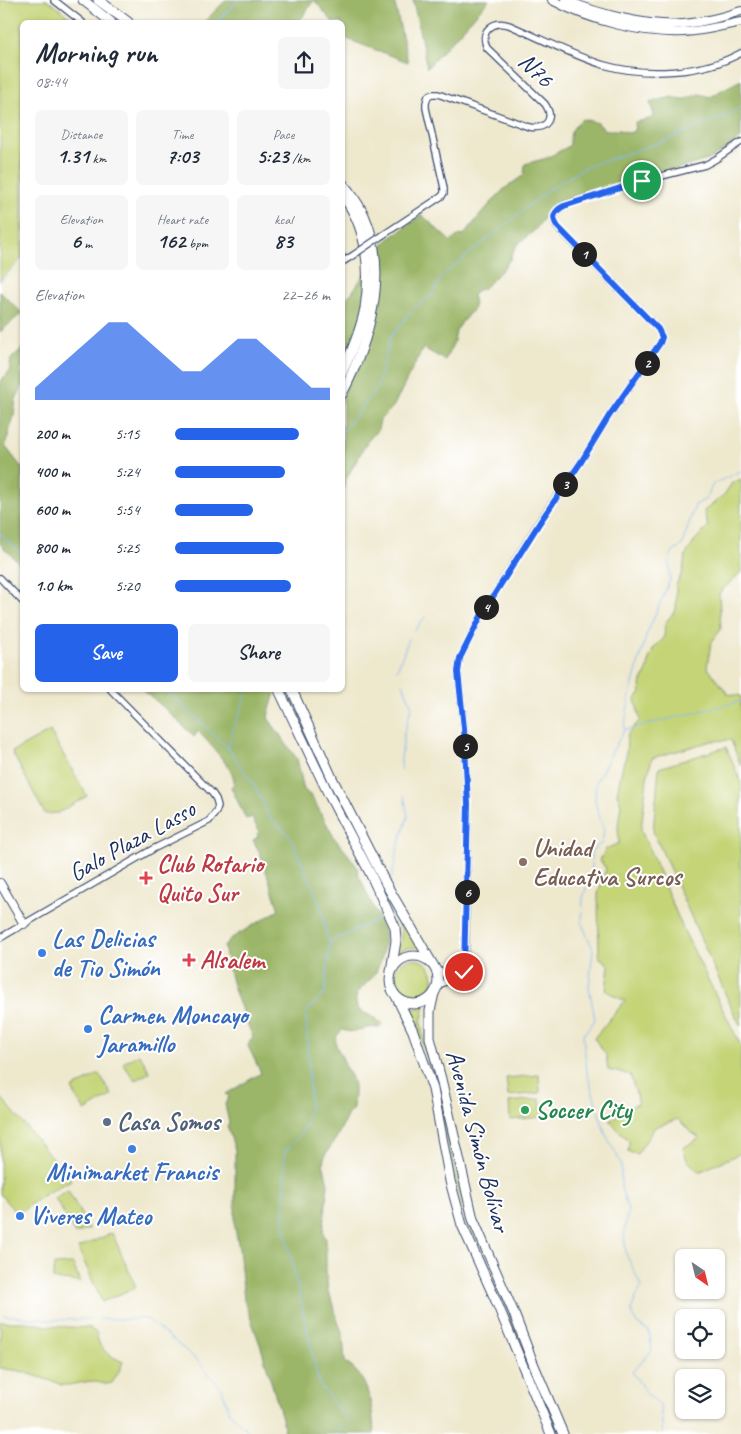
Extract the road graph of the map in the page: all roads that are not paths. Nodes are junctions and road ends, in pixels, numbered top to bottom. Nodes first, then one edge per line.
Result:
1 (54, 0) edge
2 (83, 0) edge
3 (98, 0) edge
4 (552, 0) edge
5 (566, 0) edge
6 (741, 10) edge
7 (79, 20) edge
8 (108, 20) edge
9 (125, 20) edge
10 (741, 22) edge
11 (741, 53) edge
12 (741, 142) edge
13 (345, 187) edge
14 (345, 200) edge
15 (345, 258) edge
16 (345, 365) edge
17 (345, 388) edge
18 (0, 578) edge
19 (20, 599) edge
20 (113, 692) edge
21 (281, 692) edge
22 (293, 692) edge
23 (0, 883) edge
24 (24, 924) junction
25 (0, 938) edge
26 (434, 967) junction
27 (391, 971) junction
28 (464, 976) junction
29 (436, 989) junction
30 (397, 998) junction
31 (551, 1434) edge
32 (563, 1434) edge

1 - 7 street
2 - 8 highway
3 - 9 highway
4 - 10 main road
5 - 6 main road
11 - 15 street, N76, bridge
12 - 28 street
13 - 17 highway
14 - 16 highway
18 - 19 street
20 - 24 street, Galo Plaza Lasso
21 - 27 highway, Avenida Simón Bolívar
22 - 26 highway, Avenida Simón Bolívar
23 - 24 main road
24 - 25 street, Galo Plaza Lasso
26 - 27 highway
26 - 28 street
26 - 29 highway, Avenida Simón Bolívar
27 - 30 highway, Avenida Simón Bolívar
28 - 29 street
29 - 30 highway
29 - 32 highway, Avenida Simón Bolívar
30 - 31 highway, Avenida Simón Bolívar

